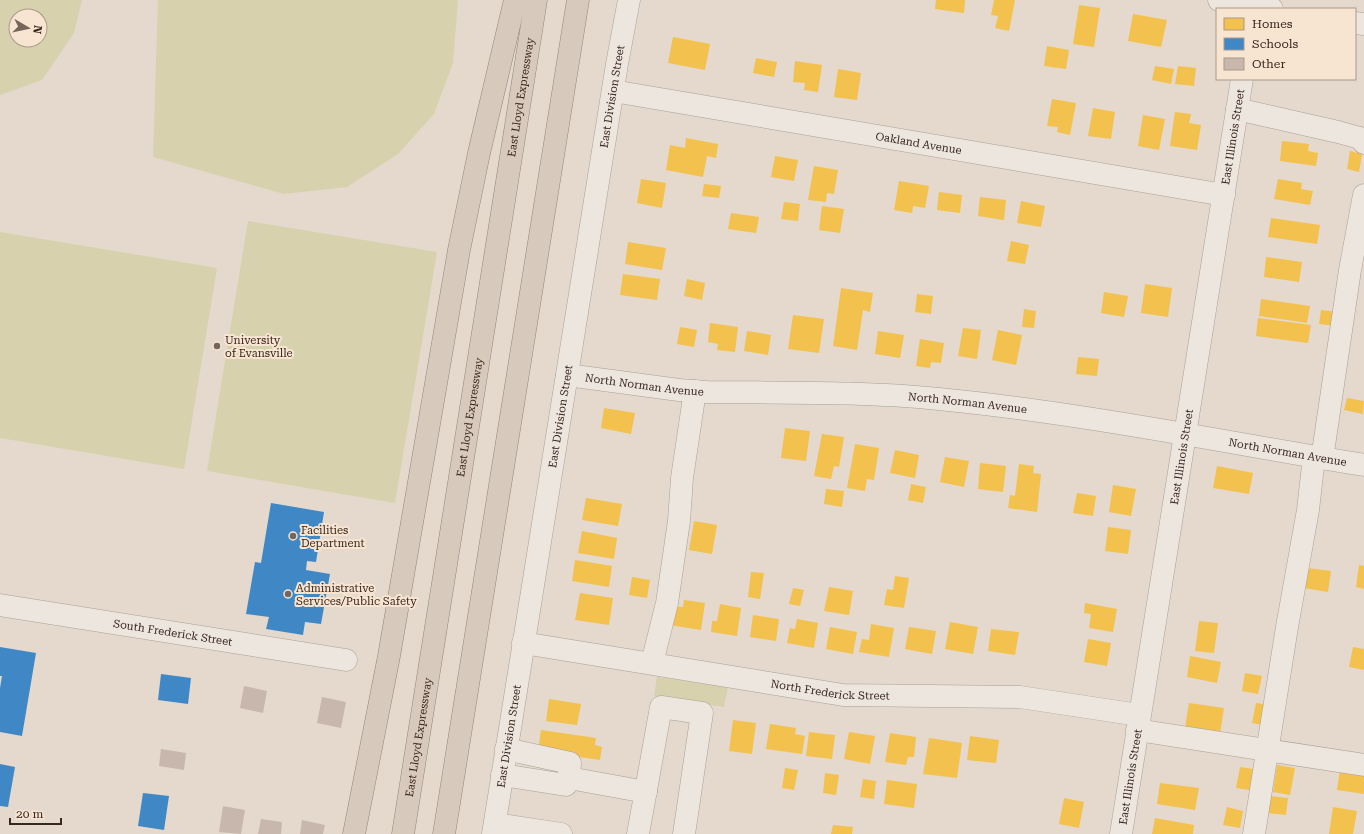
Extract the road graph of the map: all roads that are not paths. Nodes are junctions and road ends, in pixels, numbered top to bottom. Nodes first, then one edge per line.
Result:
1 (515, 0) edge
2 (536, 0) edge
3 (578, 0) edge
4 (582, 0) edge
5 (629, 0) edge
6 (1219, 0) edge
7 (1260, 8) edge
8 (573, 30) junction
9 (1242, 80) edge
10 (613, 91) junction
11 (1237, 109) junction
12 (1364, 143) edge
13 (1224, 195) junction
14 (1364, 195) edge
15 (567, 375) junction
16 (695, 391) junction
17 (1185, 436) junction
18 (1318, 458) junction
19 (1364, 465) edge
20 (0, 605) edge
21 (523, 643) junction
22 (346, 660) dead end
23 (652, 663) junction
24 (1138, 723) junction
25 (506, 749) junction
26 (1268, 750) junction
27 (1364, 765) edge
28 (502, 775) junction
29 (569, 778) junction
30 (646, 792) junction
31 (494, 829) edge
32 (354, 834) edge
33 (403, 834) edge
34 (444, 834) edge
35 (556, 834) edge
36 (638, 834) edge
37 (684, 834) edge
38 (1121, 834) edge
39 (1254, 834) edge

1 - 32 highway
2 - 33 highway, East Lloyd Expressway
3 - 8 highway
4 - 8 highway
5 - 10 street, East Division Street
6 - 7 street
8 - 34 highway
9 - 11 street, East Illinois Street
10 - 13 street, Oakland Avenue
10 - 15 street, East Division Street
11 - 12 street
11 - 13 street, East Illinois Street
13 - 17 street, East Illinois Street
14 - 18 street
15 - 16 street, North Norman Avenue
15 - 21 street, East Division Street
16 - 17 street, North Norman Avenue
16 - 23 street
17 - 18 street, North Norman Avenue
17 - 24 street, East Illinois Street
18 - 19 street, North Norman Avenue
18 - 26 street
20 - 22 street, South Frederick Street
21 - 23 street, North Frederick Street
21 - 25 street, East Division Street
23 - 24 street, North Frederick Street
24 - 26 street, North Frederick Street
24 - 38 street, East Illinois Street
25 - 28 street, East Division Street
25 - 29 street
26 - 27 street, North Frederick Street
26 - 39 street
28 - 29 street
28 - 31 street, East Division Street
29 - 30 street
30 - 36 street
30 - 37 street
31 - 35 street

